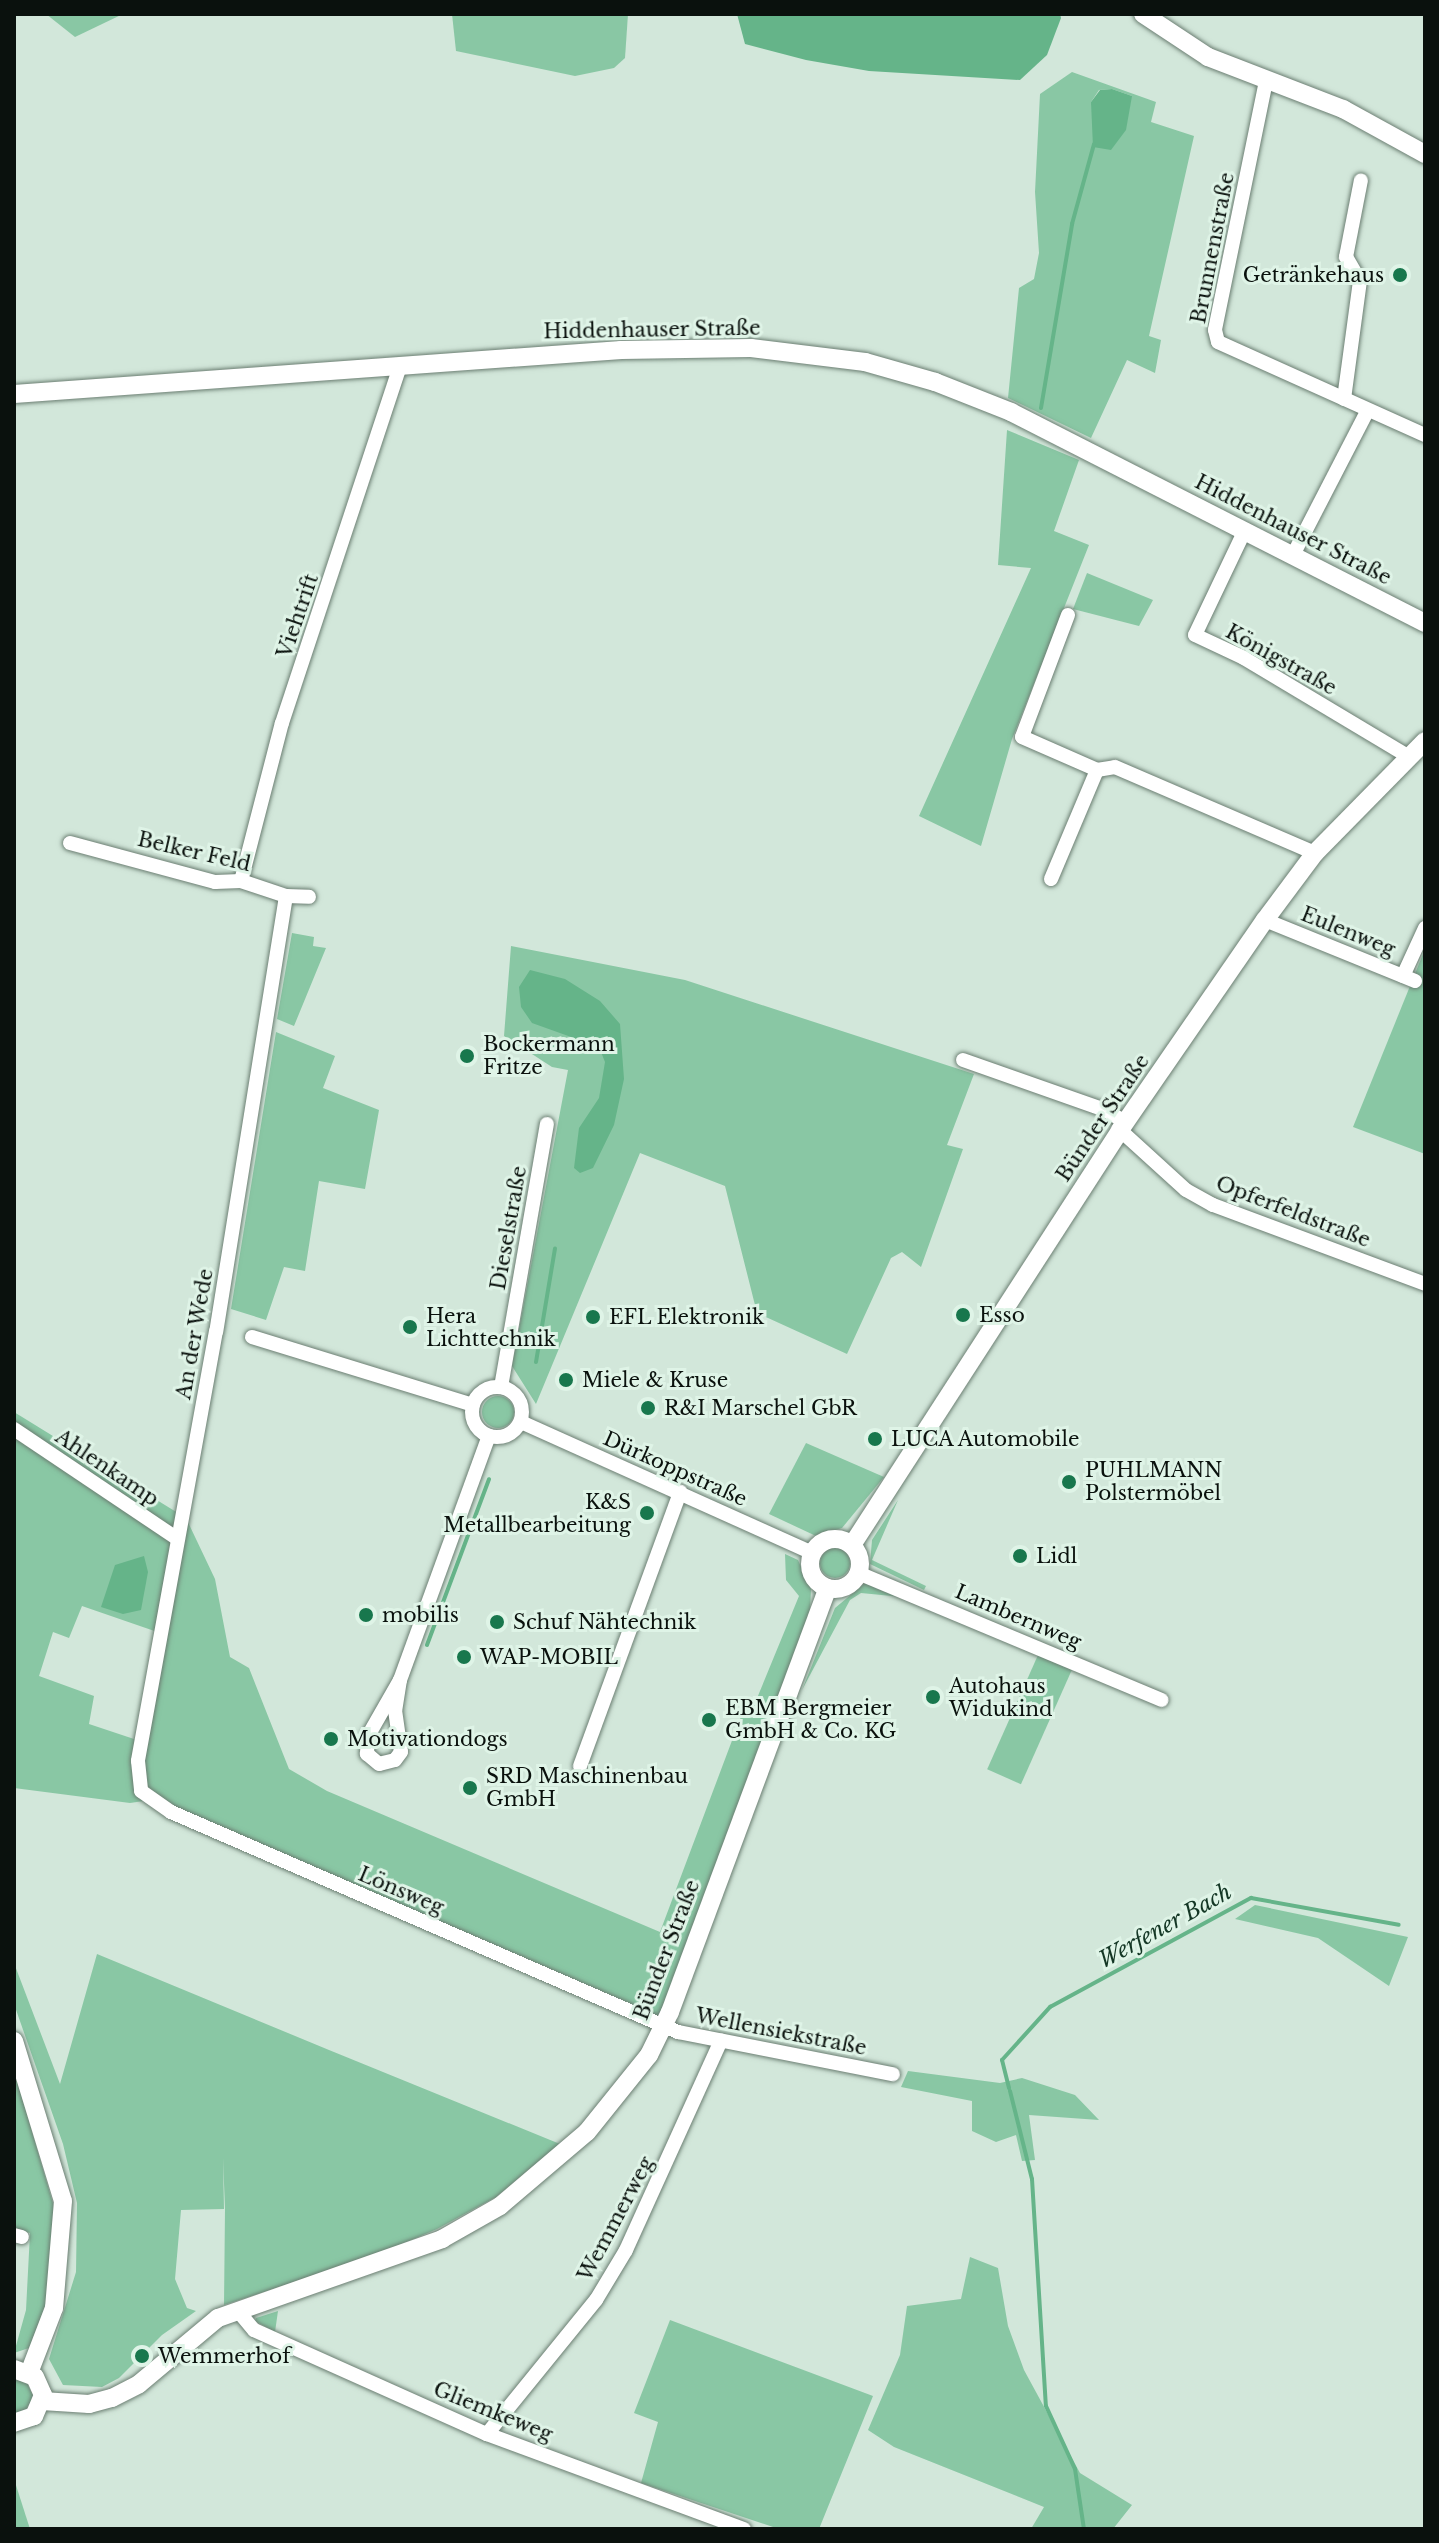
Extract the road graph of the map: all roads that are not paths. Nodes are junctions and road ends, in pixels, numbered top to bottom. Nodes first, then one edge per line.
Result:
1 (1143, 14) edge
2 (1266, 81) junction
3 (1424, 151) edge
4 (1361, 180) dead end
5 (400, 366) junction
6 (14, 394) edge
7 (1344, 399) junction
8 (1368, 410) junction
9 (1425, 435) edge
10 (1245, 530) junction
11 (1293, 555) junction
12 (1068, 615) dead end
13 (1425, 623) edge
14 (1425, 741) edge
15 (1408, 756) junction
16 (1097, 770) junction
17 (70, 843) dead end
18 (1315, 853) junction
19 (1051, 879) dead end
20 (241, 881) junction
21 (286, 896) junction
22 (309, 897) dead end
23 (1265, 920) junction
24 (1425, 928) edge
25 (963, 1060) dead end
26 (547, 1124) dead end
27 (1122, 1126) junction
28 (1425, 1284) edge
29 (252, 1337) dead end
30 (501, 1387) junction
31 (473, 1405) junction
32 (521, 1422) junction
33 (14, 1429) edge
34 (489, 1436) junction
35 (680, 1492) junction
36 (178, 1539) junction
37 (852, 1545) junction
38 (812, 1553) junction
39 (858, 1573) junction
40 (828, 1588) junction
41 (400, 1680) junction
42 (1162, 1700) dead end
43 (580, 1766) dead end
44 (137, 1777) joint
45 (663, 2026) junction
46 (14, 2041) edge
47 (721, 2041) junction
48 (893, 2074) dead end
49 (238, 2311) junction
50 (22, 2371) edge
51 (42, 2401) junction
52 (14, 2423) edge
53 (487, 2434) junction
54 (744, 2529) edge

1 - 2 street
2 - 3 street
2 - 7 street, Brunnenstraße
4 - 7 street
5 - 6 street, Hiddenhauser Straße
5 - 10 street, Hiddenhauser Straße
5 - 20 street, Viehtrift
7 - 8 street, Brunnenstraße
8 - 9 street, Brunnenstraße
8 - 11 street
10 - 11 street, Hiddenhauser Straße
10 - 15 street, Königstraße
11 - 13 street, Hiddenhauser Straße
12 - 16 street
14 - 15 street, Bünder Straße
15 - 18 street, Bünder Straße
16 - 18 street
16 - 19 street
17 - 20 street, Belker Feld
18 - 23 street, Bünder Straße
20 - 21 street, Belker Feld
21 - 22 street, Belker Feld
21 - 36 street, An der Wede
23 - 24 street, Eulenweg
23 - 27 street, Bünder Straße
25 - 27 street
26 - 30 street, Dieselstraße
27 - 28 street, Opferfeldstraße
27 - 37 street, Bünder Straße
29 - 31 street
30 - 31 street
30 - 32 street
31 - 34 street
32 - 34 street
32 - 35 street, Dürkoppstraße
33 - 36 street, Ahlenkamp
34 - 41 street
35 - 38 street, Dürkoppstraße
35 - 43 street
36 - 44 street, An der Wede
37 - 38 street
37 - 39 street
38 - 40 street
39 - 40 street
39 - 42 street, Lambernweg
40 - 45 street, Bünder Straße
41 - 41 street
44 - 45 street, Lönsweg
45 - 47 street, Wellensiekstraße
45 - 49 street, Bünder Straße
46 - 50 street
47 - 48 street, Wellensiekstraße
47 - 53 street, Wemmerweg
49 - 51 street, Bünder Straße
49 - 53 street, Gliemkeweg
50 - 51 street
51 - 52 street
53 - 54 street, Gliemkeweg

